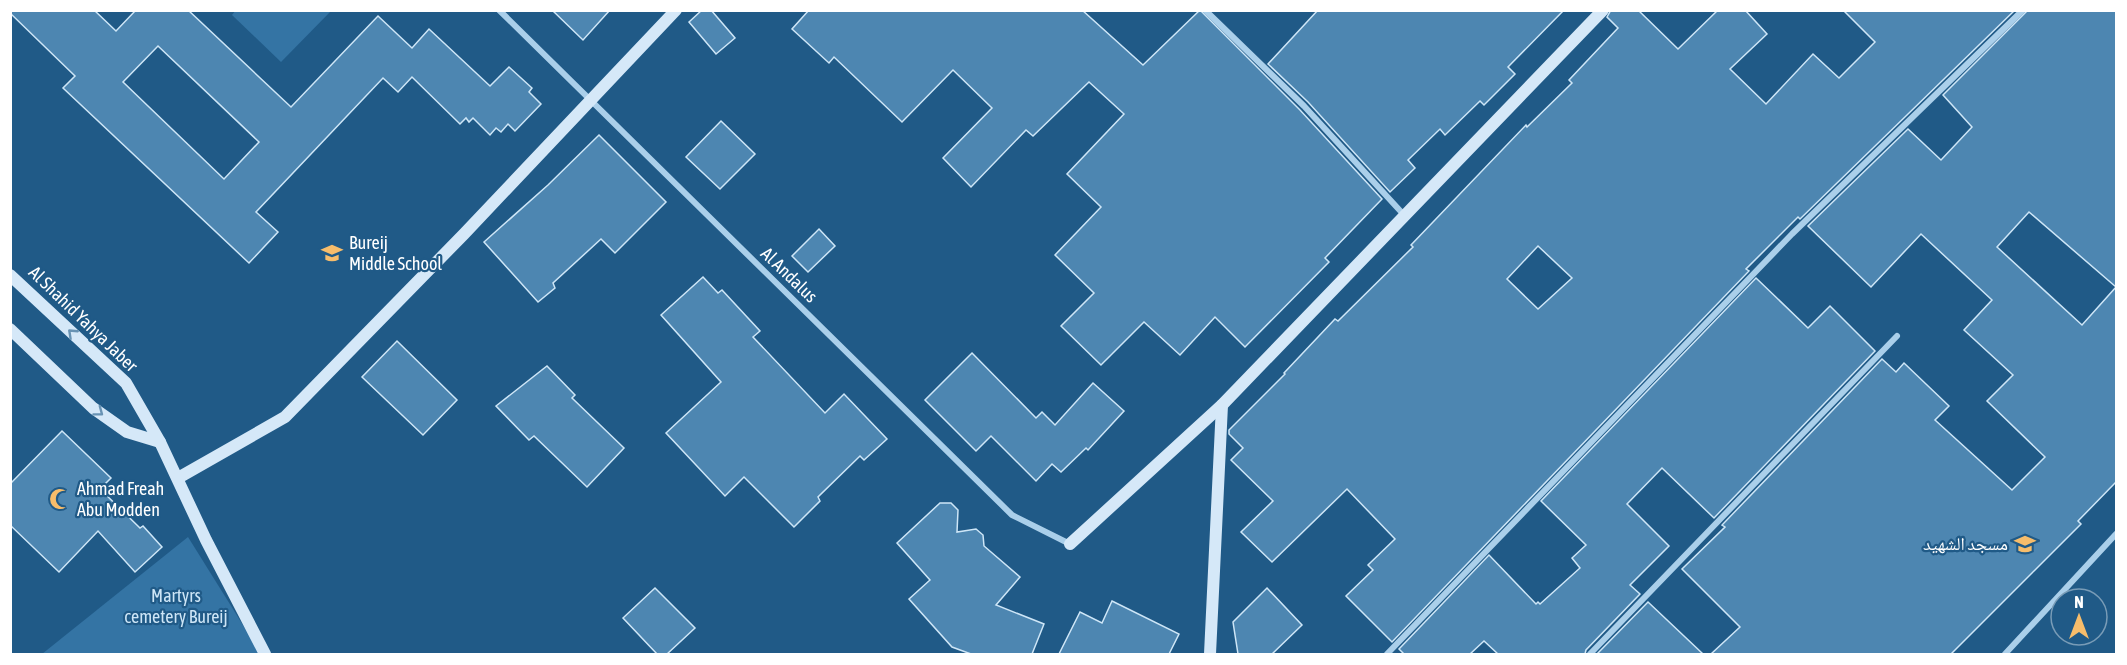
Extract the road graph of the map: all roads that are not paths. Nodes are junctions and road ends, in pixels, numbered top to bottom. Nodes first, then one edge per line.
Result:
1 (499, 10) edge
2 (676, 10) edge
3 (1205, 10) edge
4 (1603, 10) edge
5 (2023, 10) edge
6 (590, 101) junction
7 (1404, 215) junction
8 (10, 275) edge
9 (10, 328) edge
10 (1897, 336) dead end
11 (1222, 405) junction
12 (160, 442) junction
13 (178, 478) junction
14 (2116, 534) edge
15 (1070, 544) joint
16 (265, 654) edge
17 (1210, 654) edge
18 (1387, 654) edge
19 (1590, 654) edge
20 (2005, 654) edge

1 - 6 street, Al Andalus
2 - 6 street
3 - 7 street
4 - 7 street
5 - 18 street
6 - 13 street
6 - 15 street, Al Andalus
7 - 11 street
12 -> 8 street, Al Shahid Yahya Jaber
9 -> 12 street
10 - 19 street
11 - 15 street
11 - 17 street
12 - 13 street, Al Shahid Yahya Jaber
13 - 16 street, Al Shahid Yahya Jaber
14 - 20 street

